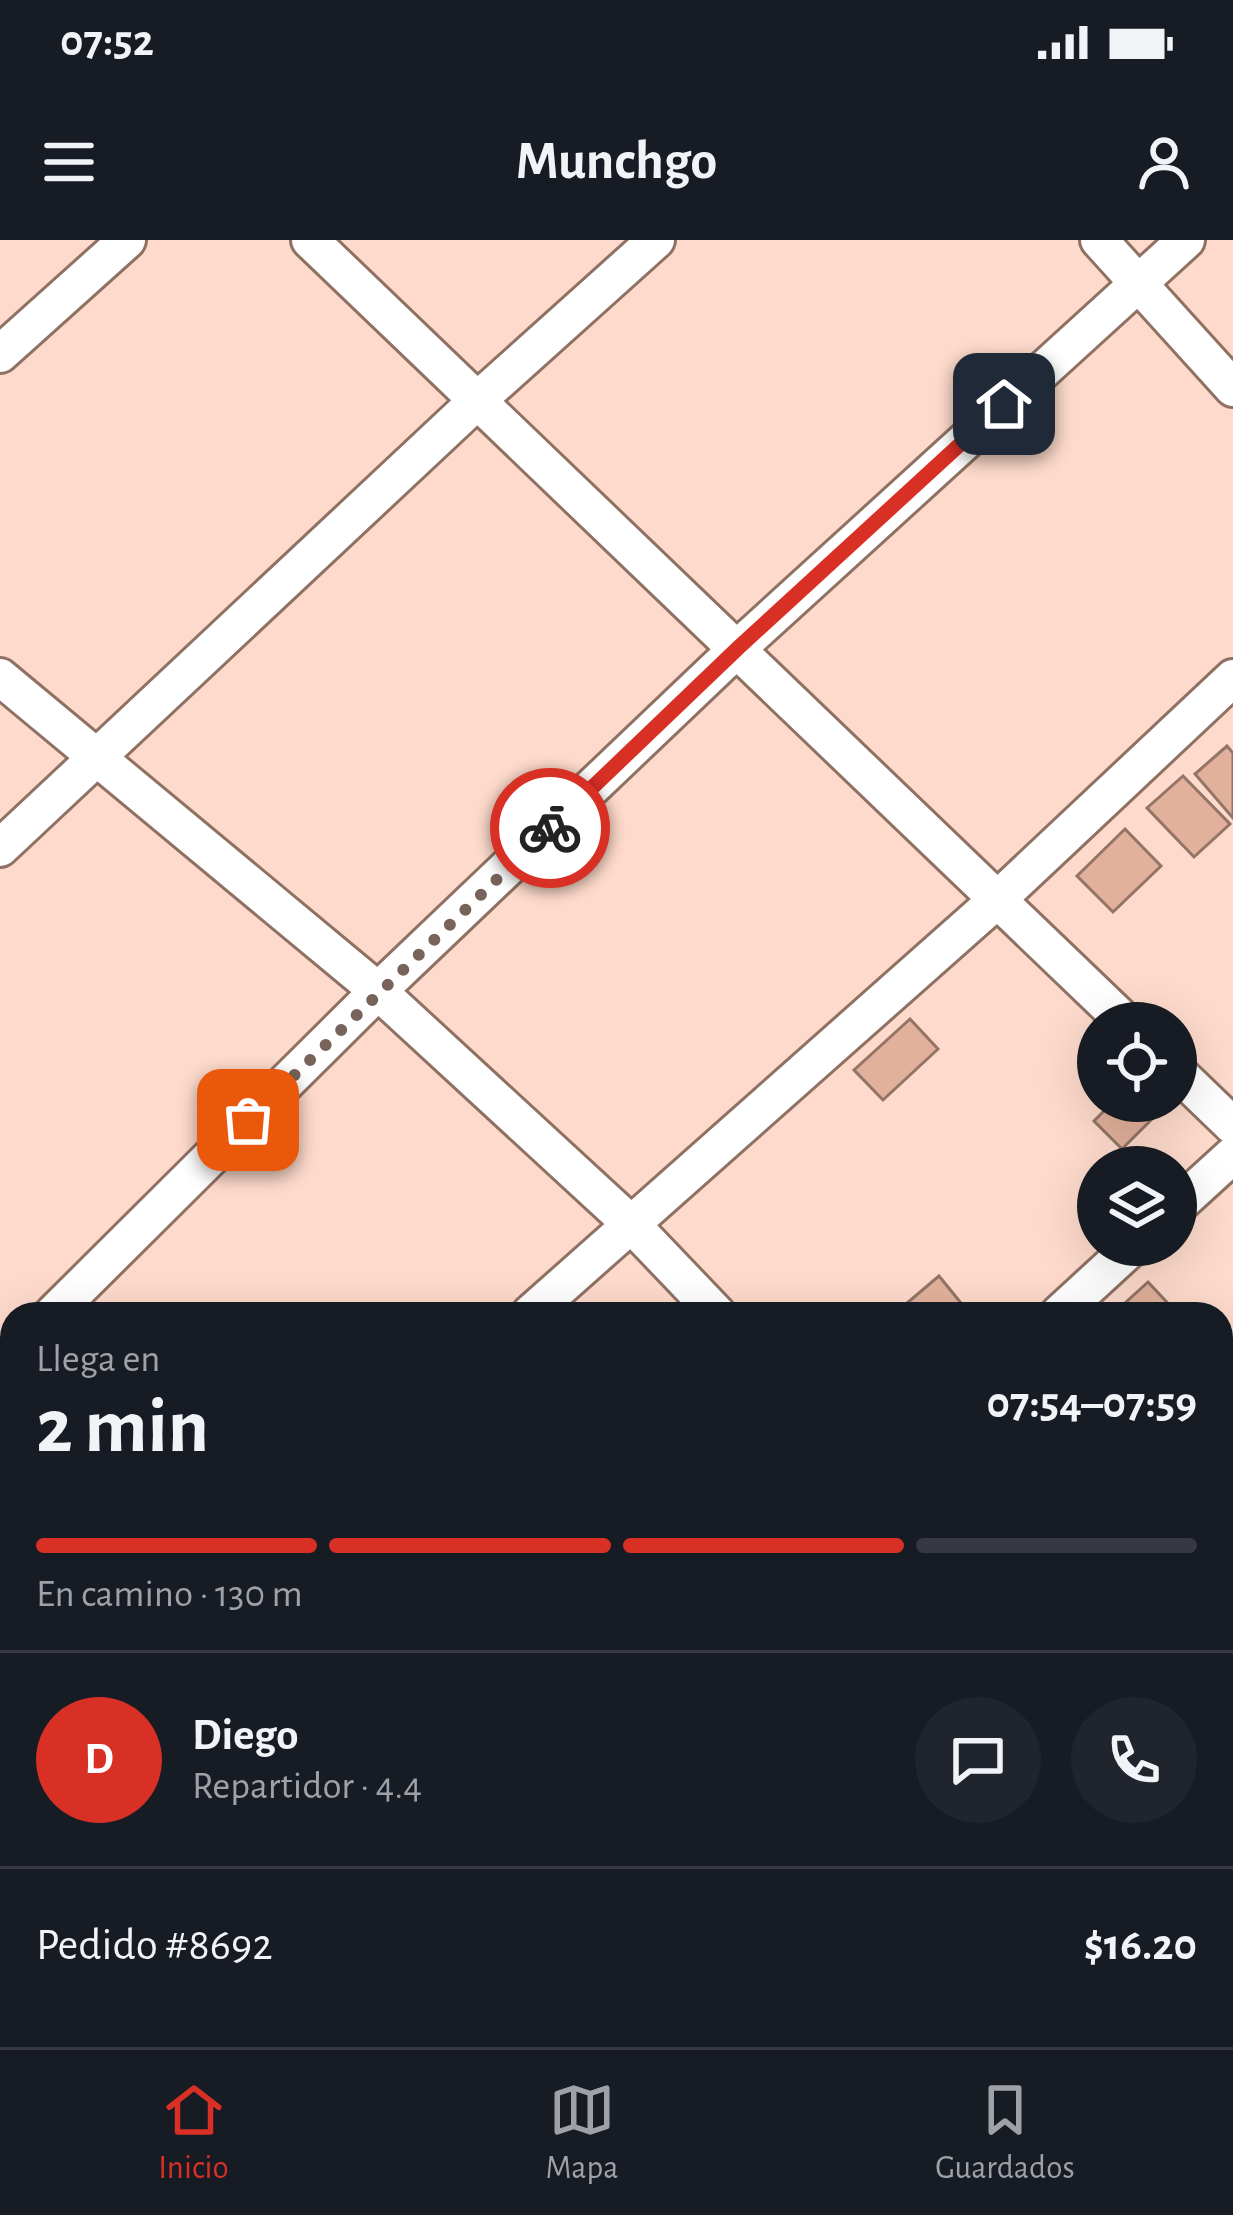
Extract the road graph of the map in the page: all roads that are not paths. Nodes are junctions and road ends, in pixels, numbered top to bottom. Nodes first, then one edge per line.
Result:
1 (128, 240) edge
2 (310, 240) edge
3 (656, 240) edge
4 (1099, 240) edge
5 (1186, 240) edge
6 (1137, 282) junction
7 (0, 354) edge
8 (1233, 388) edge
9 (479, 399) junction
10 (738, 648) junction
11 (0, 677) edge
12 (1233, 678) edge
13 (93, 758) junction
14 (0, 848) edge
15 (998, 899) junction
16 (378, 992) junction
17 (1104, 1002) edge
18 (1197, 1091) edge
19 (1233, 1126) edge
20 (1233, 1155) edge
21 (1197, 1188) edge
22 (632, 1225) junction
23 (1111, 1266) edge
24 (65, 1302) edge
25 (544, 1302) edge
26 (706, 1302) edge
27 (1071, 1302) edge

1 - 7 street
2 - 9 street
3 - 9 street
4 - 6 street
5 - 6 street
6 - 8 street
6 - 10 street
9 - 10 street
9 - 13 street
10 - 15 street
10 - 16 street
11 - 13 street
12 - 15 street
13 - 14 street
13 - 16 street
15 - 17 street
15 - 22 street
16 - 22 street
16 - 24 street
18 - 19 street
20 - 21 street
22 - 25 street
22 - 26 street
23 - 27 street

